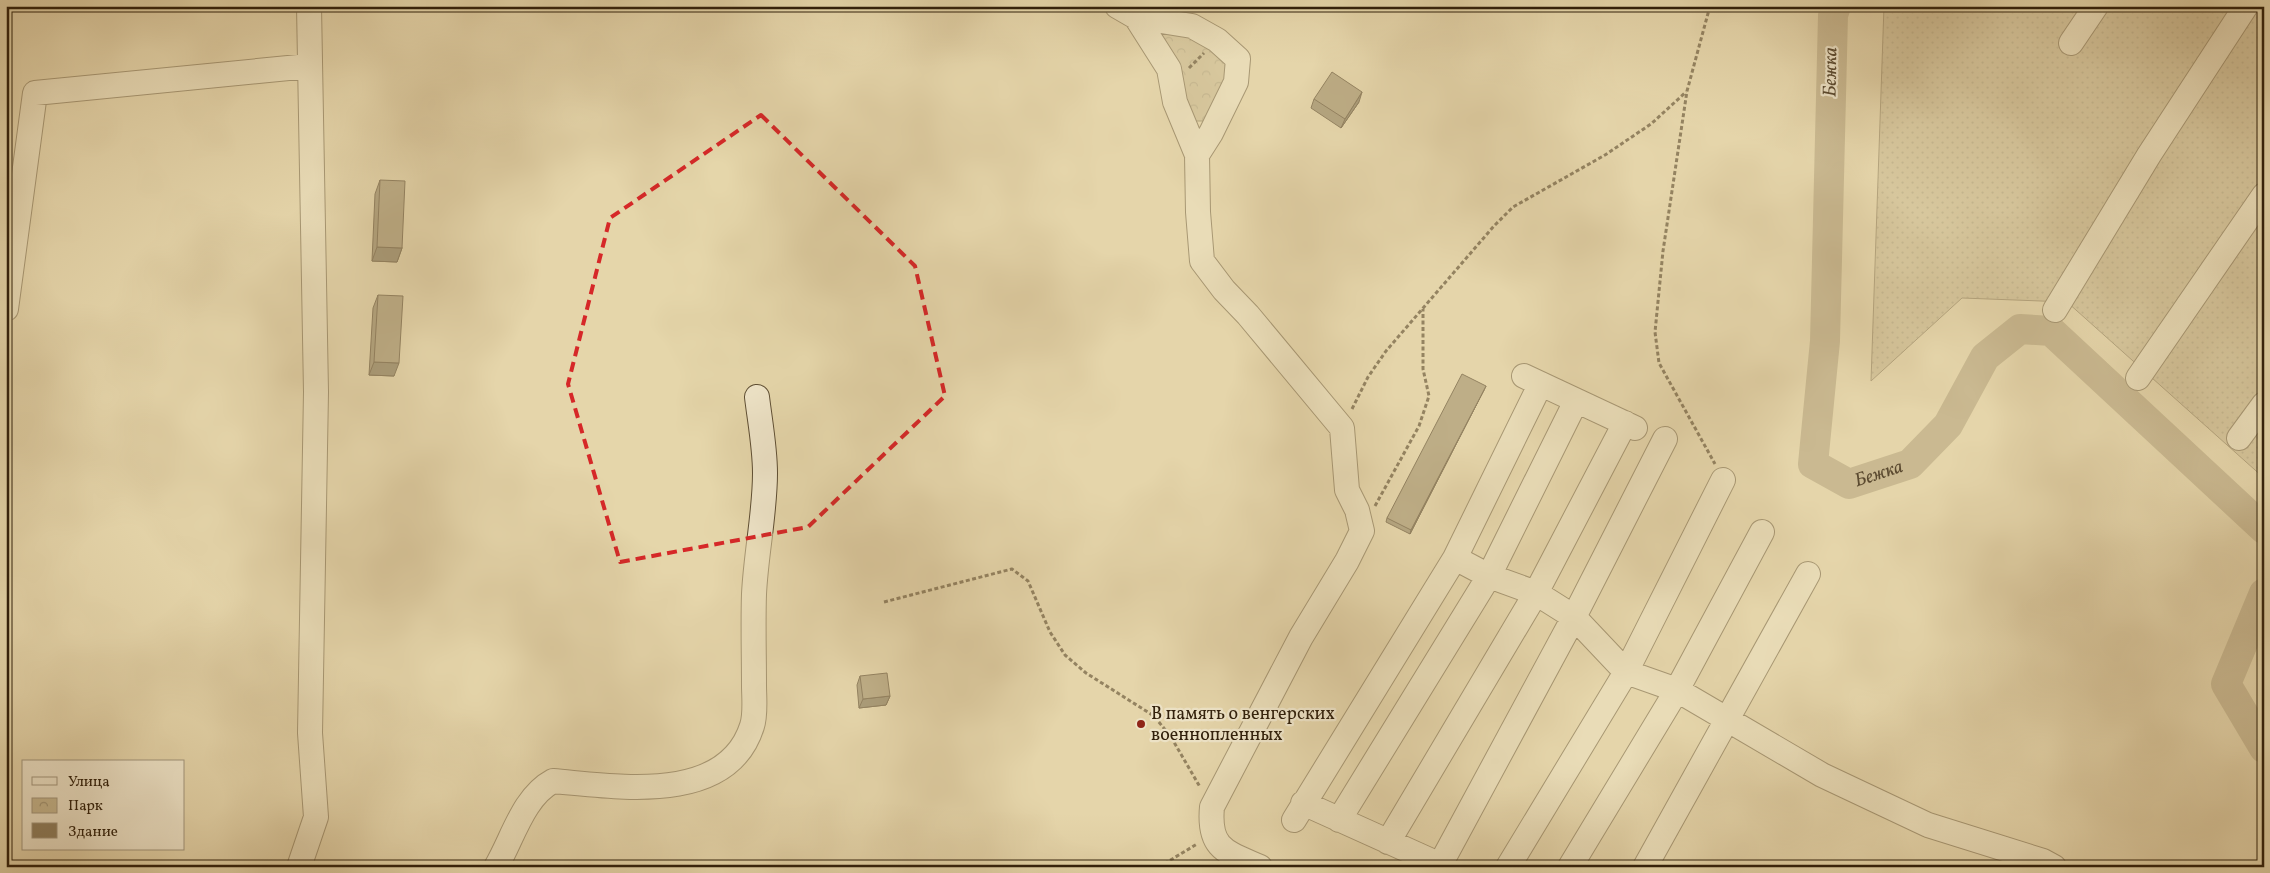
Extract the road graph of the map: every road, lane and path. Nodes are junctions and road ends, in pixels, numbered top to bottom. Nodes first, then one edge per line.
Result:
1 (309, 6) edge
2 (1710, 6) edge
3 (2096, 6) edge
4 (2246, 6) edge
5 (1126, 12) edge
6 (1217, 40) junction
7 (2071, 43) dead end
8 (309, 66) junction
9 (1173, 84) junction
10 (1687, 91) junction
11 (1197, 155) junction
12 (2264, 195) edge
13 (6, 309) edge
14 (1424, 309) junction
15 (2055, 310) dead end
16 (2138, 378) dead end
17 (758, 397) dead end
18 (1576, 401) junction
19 (2264, 404) edge
20 (1342, 428) junction
21 (2239, 438) dead end
22 (1665, 440) dead end
23 (1724, 480) joint
24 (1362, 531) junction
25 (1762, 532) dead end
26 (1454, 558) junction
27 (1808, 574) dead end
28 (1489, 576) junction
29 (1536, 593) junction
30 (884, 602) dead end
31 (1574, 617) junction
32 (1626, 672) junction
33 (1678, 690) junction
34 (1728, 718) junction
35 (1212, 807) junction
36 (1339, 820) junction
37 (1212, 834) junction
38 (1388, 842) junction
39 (1443, 866) edge
40 (300, 867) edge
41 (496, 867) edge
42 (1158, 867) edge
43 (1260, 867) edge
44 (1508, 867) edge
45 (1570, 867) edge
46 (1645, 867) edge
47 (2054, 867) edge

1 - 8 street
2 - 10 path
3 - 7 street
4 - 15 street
5 - 6 street
5 - 9 street
6 - 9 path
6 - 11 street
8 - 13 street
8 - 40 street
9 - 11 street
10 - 14 path
10 - 23 path
11 - 20 street
12 - 16 street
14 - 20 path
14 - 24 path
17 - 41 street
18 - 26 street
18 - 28 street
18 - 29 street
19 - 21 street
20 - 24 street
22 - 31 street
23 - 32 street
24 - 35 street
25 - 33 street
26 - 28 street
26 - 36 street
27 - 34 street
28 - 29 street
28 - 36 street
29 - 31 street
29 - 38 street
30 - 35 path
31 - 32 street
31 - 39 street
32 - 33 street
32 - 44 street
33 - 34 street
33 - 45 street
34 - 46 street
34 - 47 street
35 - 37 street
36 - 38 street
37 - 42 path
37 - 43 street
38 - 39 street

